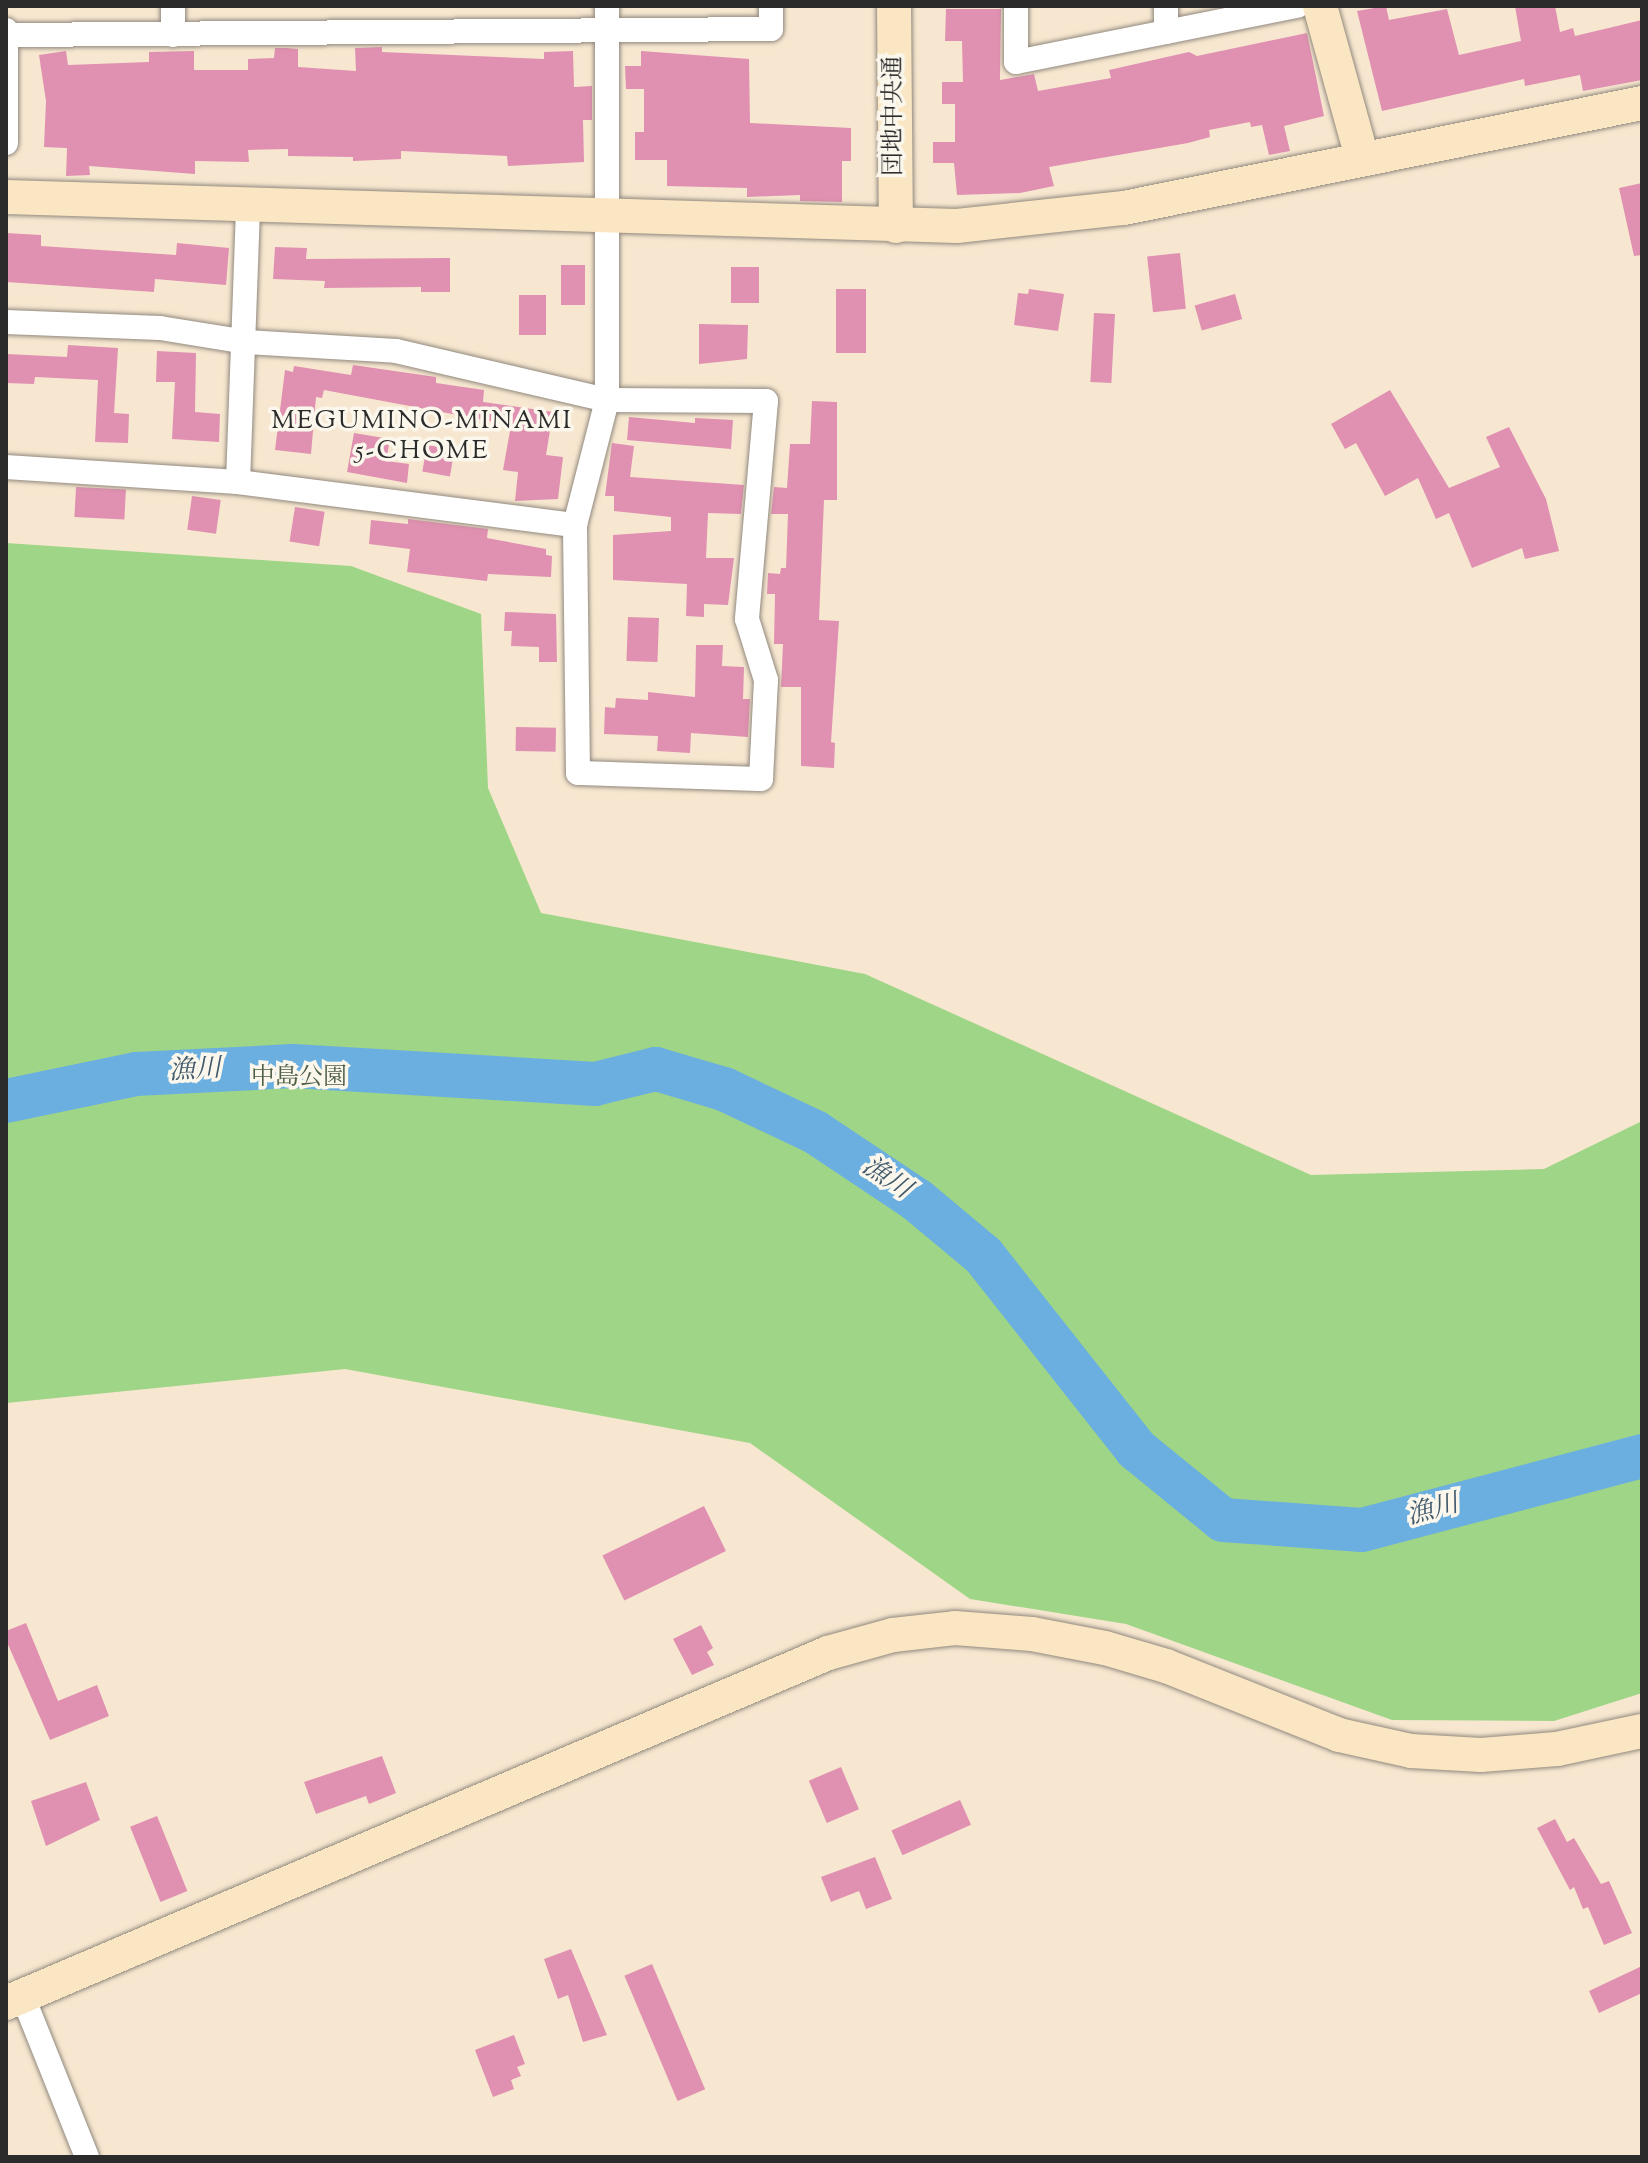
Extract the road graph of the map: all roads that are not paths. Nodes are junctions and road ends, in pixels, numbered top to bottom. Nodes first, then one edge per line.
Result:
1 (173, 6) edge
2 (607, 6) edge
3 (771, 6) edge
4 (894, 6) edge
5 (1016, 6) edge
6 (1166, 6) edge
7 (1297, 6) edge
8 (1320, 6) edge
9 (607, 32) junction
10 (1166, 32) junction
11 (8, 33) edge
12 (173, 35) junction
13 (1642, 103) edge
14 (6, 143) edge
15 (1362, 157) junction
16 (6, 197) edge
17 (248, 205) junction
18 (608, 218) junction
19 (896, 226) junction
20 (6, 322) edge
21 (246, 342) junction
22 (607, 400) junction
23 (6, 467) edge
24 (238, 482) junction
25 (575, 525) junction
26 (1642, 1731) edge
27 (14, 2000) edge
28 (87, 2157) edge

1 - 12 street
2 - 9 street
3 - 9 street
4 - 19 street, 団地中央通
5 - 10 street
6 - 10 street
7 - 10 street
8 - 15 street
9 - 12 street
9 - 18 street
11 - 12 street
11 - 14 street
13 - 15 street
15 - 19 street
16 - 17 street
17 - 18 street
17 - 21 street
18 - 19 street
18 - 22 street
20 - 21 street
21 - 22 street
21 - 24 street
22 - 25 street
22 - 25 street
23 - 24 street
24 - 25 street
26 - 27 street
27 - 28 street

